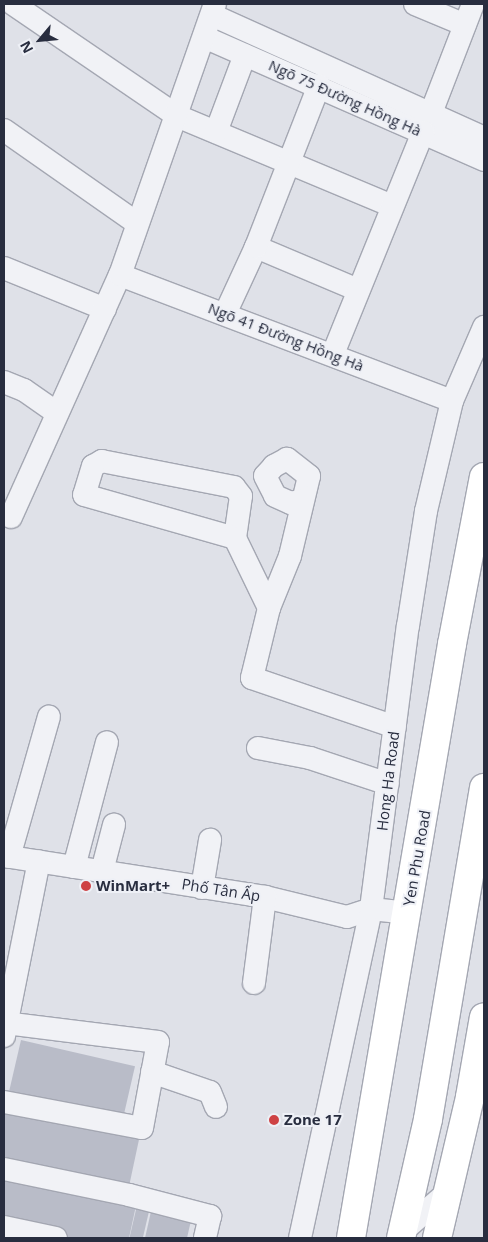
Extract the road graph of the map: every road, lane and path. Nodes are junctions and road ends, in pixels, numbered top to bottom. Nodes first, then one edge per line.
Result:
1 (13, 4) edge
2 (415, 4) edge
3 (473, 4) edge
4 (213, 9) edge
5 (464, 25) junction
6 (204, 38) junction
7 (245, 54) junction
8 (319, 85) junction
9 (178, 116) junction
10 (427, 122) junction
11 (4, 130) edge
12 (216, 132) junction
13 (484, 138) edge
14 (484, 160) edge
15 (287, 163) junction
16 (392, 206) junction
17 (137, 223) junction
18 (256, 247) junction
19 (4, 268) edge
20 (120, 275) junction
21 (358, 290) junction
22 (105, 309) junction
23 (225, 314) junction
24 (484, 327) edge
25 (333, 354) junction
26 (4, 382) edge
27 (452, 400) junction
28 (58, 413) junction
29 (484, 478) edge
30 (303, 500) dead end
31 (11, 517) dead end
32 (235, 538) junction
33 (269, 608) junction
34 (49, 717) dead end
35 (395, 727) junction
36 (107, 742) dead end
37 (258, 748) dead end
38 (388, 784) junction
39 (484, 788) edge
40 (114, 825) dead end
41 (210, 840) dead end
42 (6, 856) edge
43 (39, 861) junction
44 (74, 867) junction
45 (102, 871) junction
46 (202, 888) junction
47 (265, 897) junction
48 (371, 908) junction
49 (407, 913) junction
50 (348, 917) junction
51 (366, 938) junction
52 (402, 946) junction
53 (254, 983) dead end
54 (484, 1017) edge
55 (5, 1030) edge
56 (152, 1072) junction
57 (4, 1102) edge
58 (216, 1107) dead end
59 (4, 1169) edge
60 (449, 1191) junction
61 (4, 1226) edge
62 (402, 1234) edge
63 (56, 1238) edge
64 (205, 1238) edge
65 (300, 1238) edge
66 (351, 1238) edge
67 (437, 1238) edge

1 - 9 street
2 - 5 street
3 - 5 street
4 - 6 street
4 - 10 street, Ngõ 75 Đường Hồng Hà
5 - 10 street
6 - 7 street, Ngõ 75 Đường Hồng Hà
6 - 9 street
7 - 8 street, Ngõ 75 Đường Hồng Hà
7 - 12 street
8 - 10 street, Ngõ 75 Đường Hồng Hà
8 - 15 street
9 - 12 street
9 - 17 street
10 - 13 street, Ngõ 75 Đường Hồng Hà
10 - 14 street, Ngõ 75 Đường Hồng Hà
10 - 16 street
11 - 17 street
12 - 15 street
15 - 16 street
15 - 18 street
16 - 21 street
17 - 20 street
18 - 21 street
18 - 23 street
19 - 22 street
20 - 22 street
20 - 23 street, Ngõ 41 Đường Hồng Hà
21 - 25 street
22 - 28 street
23 - 25 street, Ngõ 41 Đường Hồng Hà
24 - 27 street, Hong Ha Road
25 - 27 street, Ngõ 41 Đường Hồng Hà
26 - 28 street
27 - 35 street, Hong Ha Road
28 - 31 street
29 - 49 main road, Yen Phu Road
30 - 33 street
32 - 32 street
32 - 33 street
33 - 35 street
34 - 42 street
35 - 38 street, Hong Ha Road
36 - 44 street
37 - 38 street
38 - 48 street, Hong Ha Road
39 - 62 main road
40 - 45 street
41 - 46 street
42 - 43 street, Phố Tân Ấp
43 - 44 street, Phố Tân Ấp
43 - 55 street
44 - 45 street, Phố Tân Ấp
45 - 46 street, Phố Tân Ấp
46 - 47 street, Phố Tân Ấp
47 - 50 street, Phố Tân Ấp
47 - 53 street
48 - 49 street
48 - 50 street
48 - 51 street, Hong Ha Road
49 - 52 main road, Yen Phu Road
50 - 51 street
51 - 52 street
51 - 65 street, Hong Ha Road
52 - 66 main road, Yen Phu Road
54 - 60 main road
55 - 56 street
56 - 57 street
56 - 58 street
59 - 64 street
60 - 62 street
60 - 67 main road
61 - 63 street

